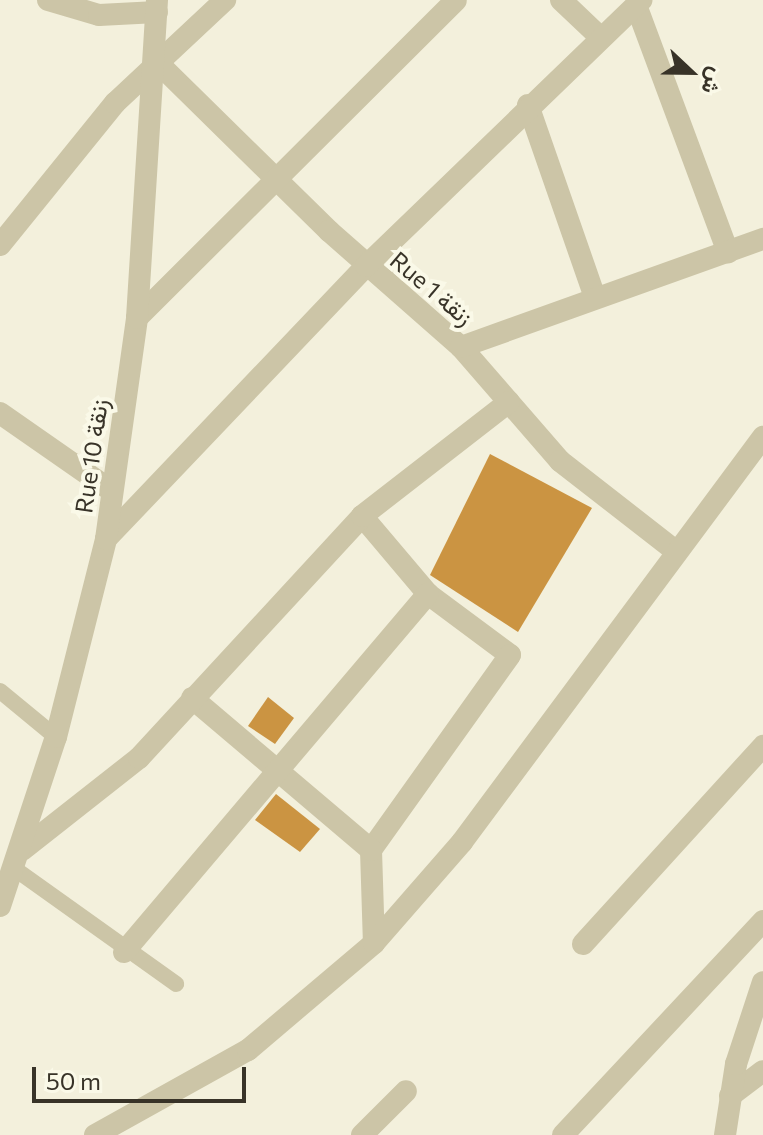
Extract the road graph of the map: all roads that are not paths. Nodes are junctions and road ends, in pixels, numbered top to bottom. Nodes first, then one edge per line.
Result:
1 (48, 0) edge
2 (225, 0) edge
3 (456, 0) edge
4 (561, 0) edge
5 (639, 2) edge
6 (157, 6) edge
7 (601, 38) junction
8 (158, 63) junction
9 (528, 105) junction
10 (278, 181) junction
11 (763, 239) edge
12 (0, 245) edge
13 (728, 252) junction
14 (366, 266) junction
15 (594, 295) junction
16 (137, 318) junction
17 (461, 347) junction
18 (509, 402) junction
19 (0, 413) edge
20 (763, 437) edge
21 (112, 491) junction
22 (362, 516) junction
23 (106, 539) junction
24 (673, 549) junction
25 (428, 594) junction
26 (0, 691) edge
27 (192, 698) junction
28 (56, 737) junction
29 (763, 746) edge
30 (277, 773) junction
31 (371, 850) junction
32 (18, 859) junction
33 (0, 906) edge
34 (763, 921) edge
35 (374, 943) junction
36 (583, 944) dead end
37 (124, 952) junction
38 (763, 982) edge
39 (176, 984) dead end
40 (763, 1071) edge
41 (406, 1091) dead end
42 (730, 1096) junction
43 (95, 1135) edge
44 (362, 1135) edge
45 (563, 1135) edge
46 (725, 1135) edge

1 - 6 street
2 - 8 street
3 - 10 street
4 - 7 street
5 - 7 street
5 - 13 street
6 - 8 street, Rue 10 زنقة
7 - 9 street
8 - 10 street, Rue 1 زنقة
8 - 12 street
8 - 16 street, Rue 10 زنقة
9 - 14 street
9 - 15 street
10 - 14 street, Rue 1 زنقة
10 - 16 street
11 - 13 street
13 - 15 street
14 - 17 street, Rue 1 زنقة
14 - 23 street
15 - 17 street
16 - 21 street, Rue 10 زنقة
17 - 18 street, Rue 1 زنقة
18 - 22 street
18 - 24 street, Rue 1 زنقة
19 - 21 street
20 - 24 street
21 - 23 street, Rue 10 زنقة
22 - 25 street
22 - 27 street
23 - 28 street, Rue 10 زنقة
24 - 35 street
25 - 30 street
25 - 31 street
26 - 28 street
27 - 30 street
27 - 32 street
28 - 32 street, Rue 10 زنقة
29 - 36 street
30 - 31 street
30 - 37 street
31 - 35 street
32 - 33 street, Rue 10 زنقة
32 - 37 street
34 - 45 street
35 - 43 street
37 - 39 street
38 - 42 street
40 - 42 street
41 - 44 street
42 - 46 street

